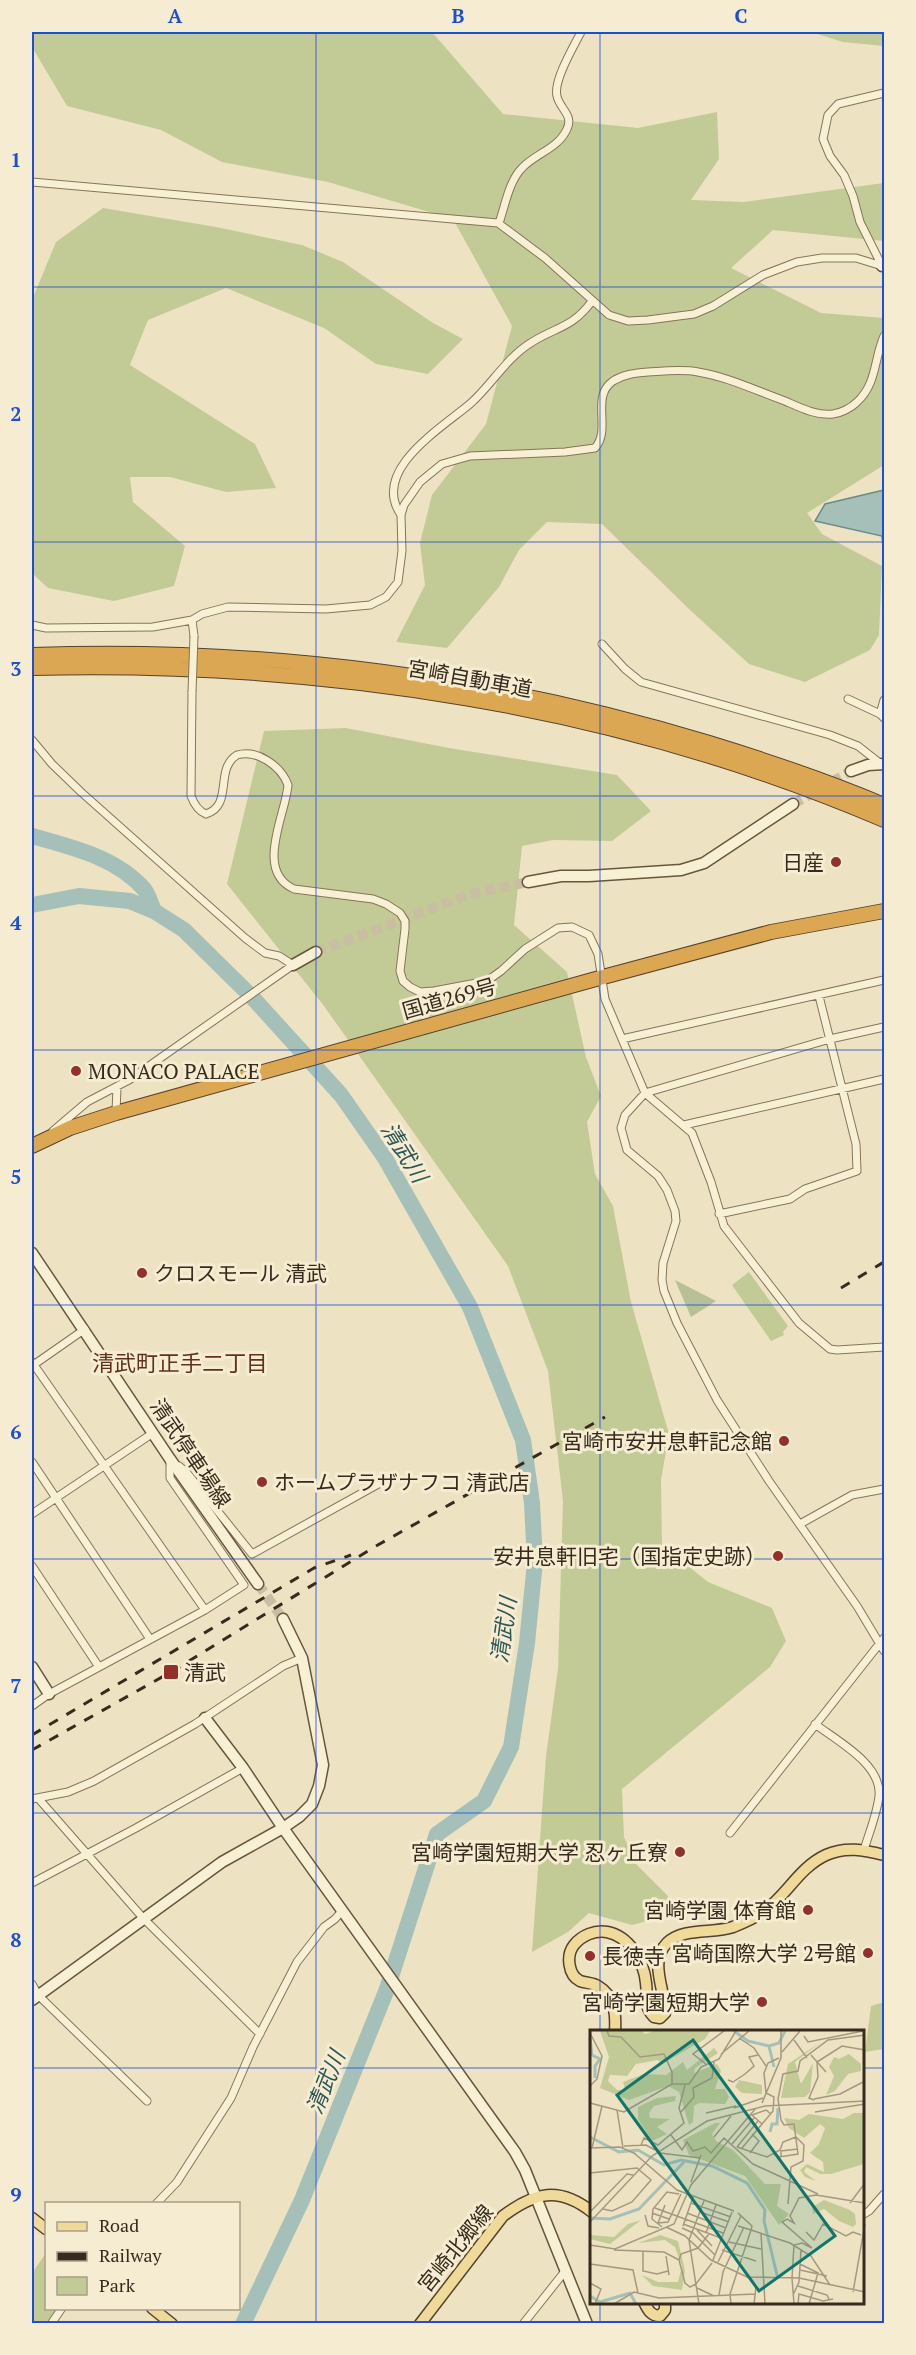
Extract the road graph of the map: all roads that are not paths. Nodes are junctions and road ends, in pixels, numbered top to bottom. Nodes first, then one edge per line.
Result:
1 (580, 32) edge
2 (885, 93) edge
3 (32, 182) edge
4 (499, 224) junction
5 (883, 266) edge
6 (592, 301) junction
7 (885, 336) edge
8 (401, 515) junction
9 (192, 620) junction
10 (32, 626) edge
11 (602, 644) dead end
12 (32, 655) edge
13 (32, 668) edge
14 (848, 699) dead end
15 (885, 700) edge
16 (882, 716) edge
17 (32, 740) edge
18 (883, 764) edge
19 (851, 771) tunnel mouth
20 (793, 804) tunnel mouth
21 (885, 805) edge
22 (885, 820) edge
23 (528, 882) tunnel mouth
24 (885, 911) edge
25 (315, 952) tunnel mouth
26 (293, 965) junction
27 (603, 977) junction
28 (885, 980) edge
29 (819, 996) junction
30 (885, 1027) edge
31 (622, 1038) junction
32 (830, 1039) junction
33 (885, 1079) edge
34 (117, 1087) junction
35 (843, 1088) junction
36 (645, 1093) junction
37 (116, 1113) junction
38 (684, 1125) junction
39 (32, 1145) edge
40 (719, 1214) junction
41 (32, 1253) edge
42 (85, 1329) junction
43 (885, 1347) edge
44 (32, 1364) edge
45 (153, 1433) junction
46 (170, 1458) junction
47 (32, 1461) edge
48 (104, 1466) junction
49 (382, 1482) dead end
50 (885, 1489) edge
51 (56, 1498) junction
52 (32, 1514) edge
53 (800, 1524) junction
54 (32, 1566) edge
55 (258, 1584) tunnel mouth
56 (205, 1610) junction
57 (283, 1619) tunnel mouth
58 (150, 1640) junction
59 (882, 1640) edge
60 (885, 1651) edge
61 (302, 1658) junction
62 (99, 1667) junction
63 (32, 1668) edge
64 (49, 1694) junction
65 (32, 1706) edge
66 (205, 1718) junction
67 (815, 1724) junction
68 (243, 1768) junction
69 (35, 1798) edge
70 (283, 1828) junction
71 (730, 1833) dead end
72 (864, 1850) junction
73 (85, 1853) junction
74 (885, 1855) edge
75 (32, 1883) edge
76 (342, 1911) junction
77 (143, 1918) junction
78 (32, 1984) edge
79 (35, 1997) edge
80 (615, 2030) edge
81 (260, 2034) junction
82 (147, 2102) dead end
83 (885, 2194) edge
84 (536, 2198) junction
85 (158, 2202) edge
86 (590, 2211) edge
87 (865, 2213) edge
88 (32, 2218) edge
89 (45, 2228) edge
90 (566, 2270) junction
91 (645, 2304) edge
92 (665, 2304) edge
93 (61, 2310) edge
94 (154, 2310) edge
95 (662, 2320) edge
96 (51, 2324) edge
97 (172, 2324) edge
98 (420, 2324) edge
99 (523, 2324) edge
100 (588, 2324) edge

1 - 4 street
2 - 5 street
3 - 4 street
4 - 6 street
5 - 6 street
6 - 8 street
7 - 8 street
8 - 9 street
9 - 10 street
9 - 27 street, bridge
11 - 18 street
12 - 21 highway, 宮崎自動車道
13 - 22 highway, 宮崎自動車道
14 - 16 street
15 - 16 street
17 - 26 street
18 - 19 street
20 - 23 street
24 - 27 highway, 国道269号
25 - 26 street
26 - 34 street
27 - 31 street
27 - 37 highway, 国道269号
28 - 29 street
29 - 31 street
29 - 32 street
30 - 32 street
31 - 36 street
32 - 35 street
32 - 36 street
33 - 35 street
34 - 37 street
34 - 39 street
35 - 38 street
35 - 40 street
36 - 38 street
36 - 53 street
37 - 39 highway, 国道269号
38 - 40 street
40 - 43 street
41 - 42 street, 清武停車場線
42 - 44 street
42 - 45 street, 清武停車場線
44 - 48 street
45 - 46 street, 清武停車場線
45 - 48 street
46 - 49 street
46 - 55 street, 清武停車場線
46 - 56 street
47 - 51 street
48 - 51 street
48 - 56 street
50 - 53 street
51 - 52 street
51 - 58 street
53 - 59 street
54 - 62 street
56 - 58 street
57 - 61 street
58 - 62 street
59 - 60 street
59 - 67 street
61 - 66 street
61 - 70 street
62 - 64 street
63 - 64 street
64 - 65 street
66 - 68 street
66 - 69 street
67 - 71 street
67 - 72 street
68 - 70 street
68 - 73 street
69 - 73 street
70 - 76 street
70 - 77 street
72 - 74 main road
72 - 80 main road
73 - 75 street
73 - 77 street
76 - 81 street
76 - 84 street
77 - 79 street
77 - 81 street
78 - 79 street
79 - 82 street
81 - 85 street
83 - 87 street
84 - 86 main road, 宮崎北郷線
84 - 90 street
84 - 98 main road, 宮崎北郷線
88 - 89 main road
90 - 99 street
90 - 100 street
91 - 95 main road
92 - 95 main road
93 - 96 street
94 - 97 main road

